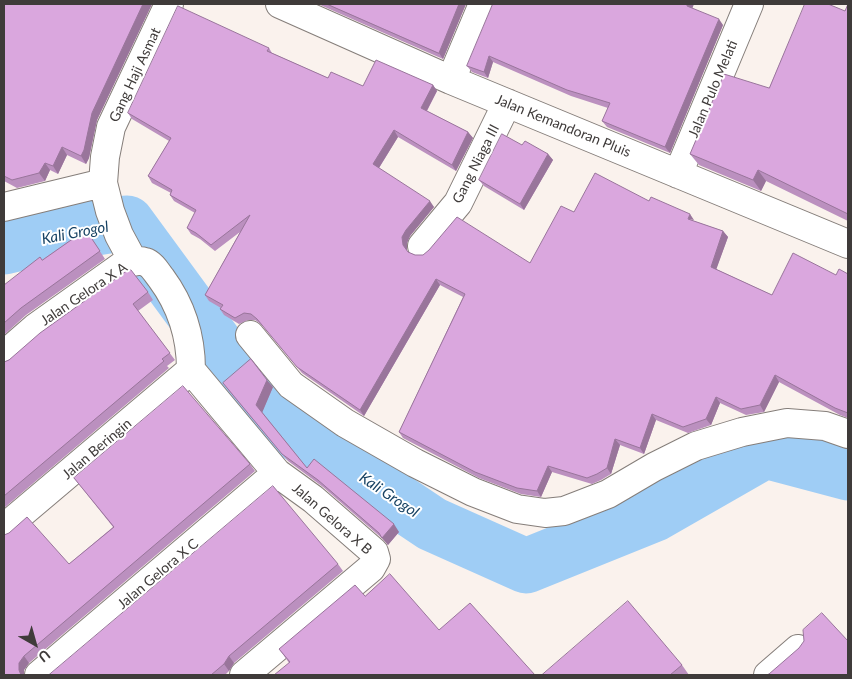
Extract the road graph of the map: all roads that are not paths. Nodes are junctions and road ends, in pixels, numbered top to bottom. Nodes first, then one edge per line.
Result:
1 (169, 4) edge
2 (484, 4) edge
3 (749, 4) edge
4 (291, 6) edge
5 (451, 80) junction
6 (507, 103) junction
7 (678, 174) junction
8 (103, 183) junction
9 (4, 207) edge
10 (848, 244) edge
11 (422, 246) dead end
12 (133, 261) junction
13 (250, 335) dead end
14 (4, 355) edge
15 (191, 370) junction
16 (848, 434) edge
17 (277, 473) junction
18 (4, 528) edge
19 (798, 649) edge
20 (39, 675) edge
21 (244, 675) edge
22 (768, 675) edge

1 - 8 street, Gang Haji Asmat
2 - 5 street
3 - 7 street, Jalan Pulo Melati
4 - 5 street, Jalan Kemandoran Pluis
5 - 6 street, Jalan Kemandoran Pluis
6 - 7 street, Jalan Kemandoran Pluis
6 - 11 street, Gang Niaga III
7 - 10 street, Jalan Kemandoran Pluis
8 - 9 street
8 - 12 street, Gang Haji Asmat
12 - 14 street, Jalan Gelora X A
12 - 15 street, Jalan Gelora X A
13 - 16 street
15 - 17 street, Jalan Gelora X B
15 - 18 street, Jalan Beringin
17 - 20 street, Jalan Gelora X C
17 - 21 street, Jalan Gelora X B
19 - 22 street

